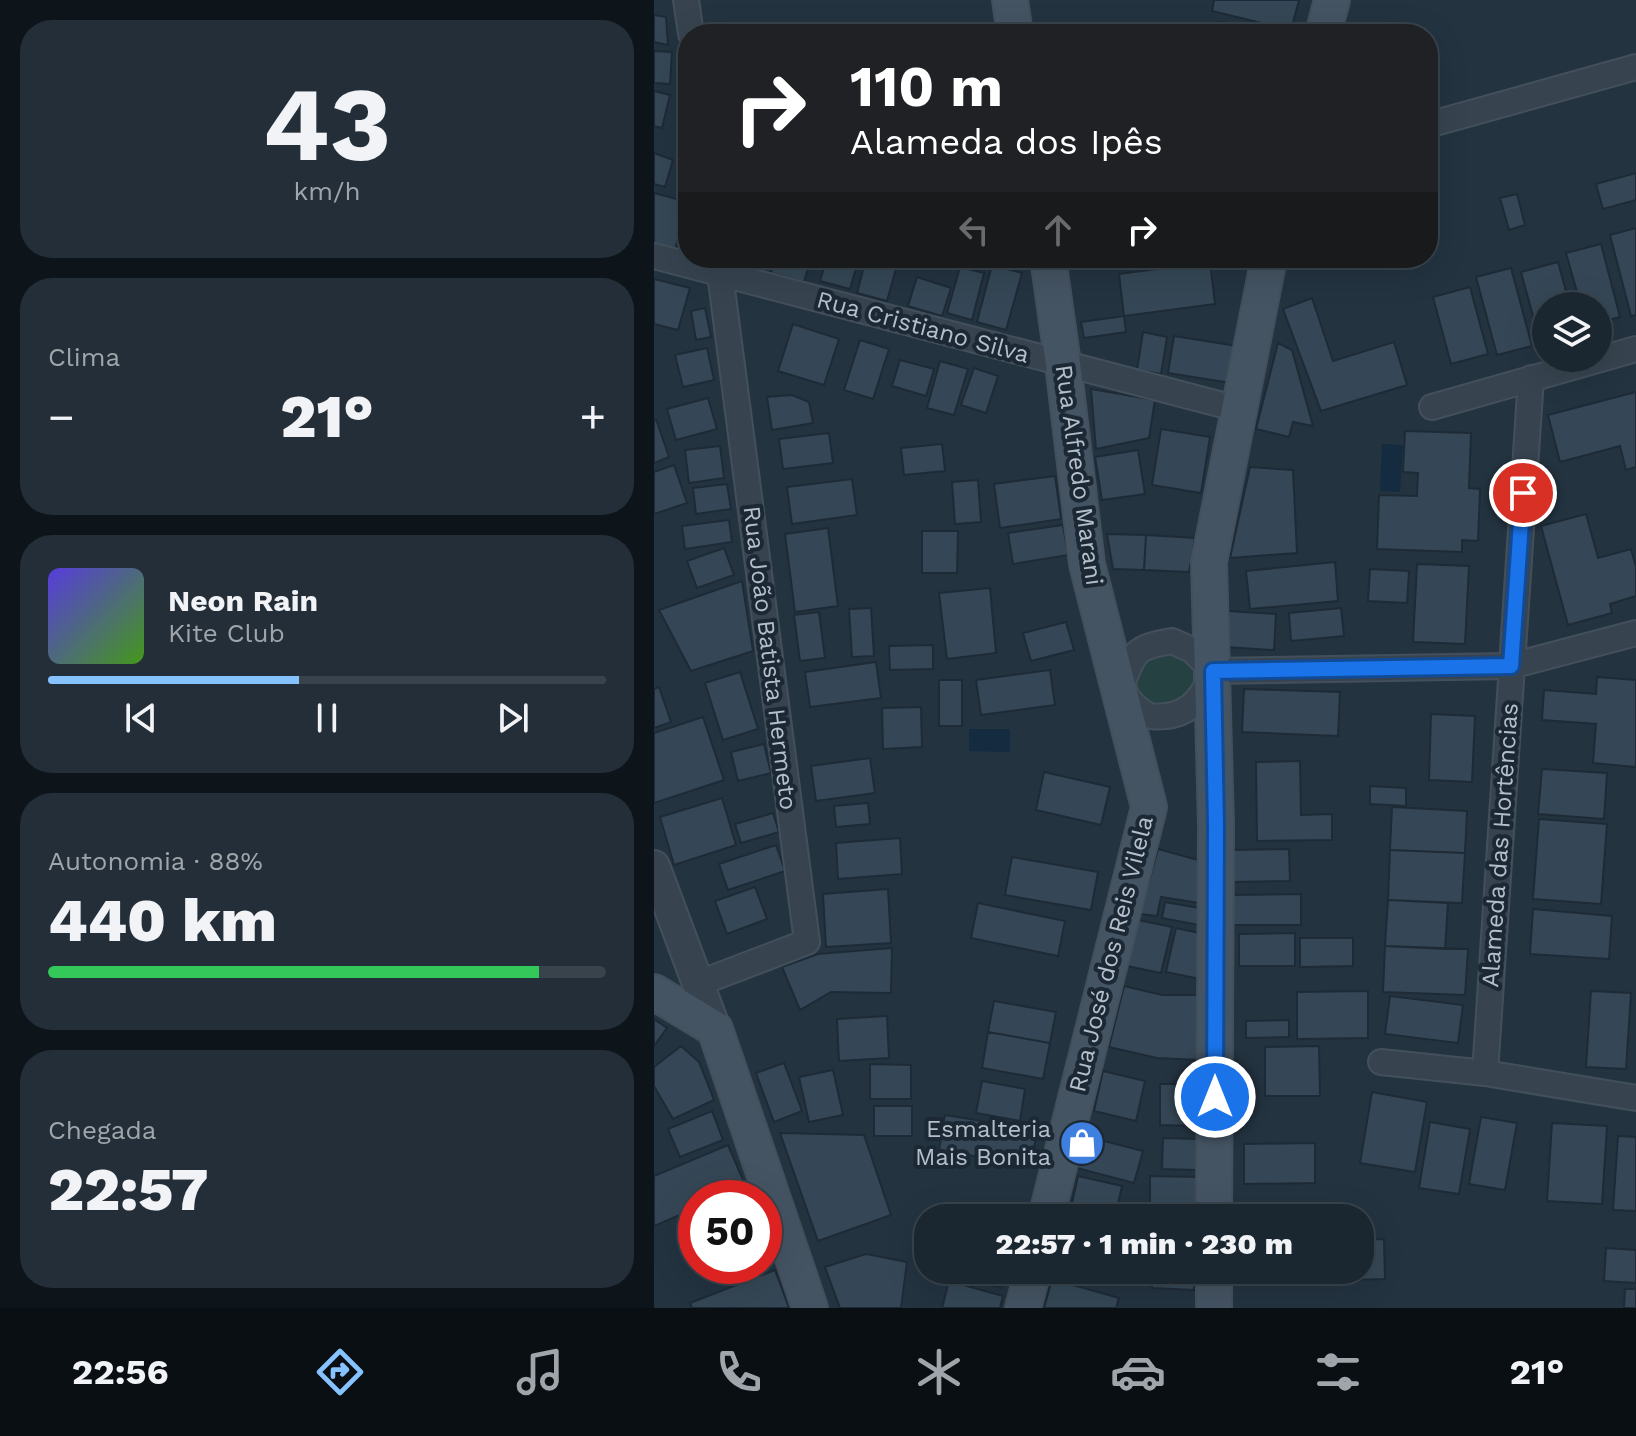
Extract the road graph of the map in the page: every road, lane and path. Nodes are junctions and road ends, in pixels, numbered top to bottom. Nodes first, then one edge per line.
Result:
1 (686, 0) edge
2 (1010, 0) edge
3 (1332, 0) edge
4 (690, 24) edge
5 (1014, 24) edge
6 (1326, 24) edge
7 (1636, 67) edge
8 (1438, 122) edge
9 (654, 256) edge
10 (678, 259) edge
11 (719, 268) edge
12 (729, 268) edge
13 (1049, 268) edge
14 (1267, 268) edge
15 (1636, 349) edge
16 (1063, 364) junction
17 (1531, 378) junction
18 (1432, 407) dead end
19 (1238, 409) junction
20 (1636, 633) edge
21 (1511, 666) junction
22 (1213, 671) junction
23 (1120, 689) junction
24 (654, 866) edge
25 (697, 984) junction
26 (654, 991) edge
27 (715, 1029) junction
28 (1381, 1062) dead end
29 (1485, 1073) junction
30 (1636, 1098) edge
31 (1050, 1204) edge
32 (1214, 1204) edge
33 (1029, 1284) edge
34 (1214, 1284) edge
35 (810, 1308) edge
36 (1023, 1308) edge
37 (1214, 1308) edge

1 - 4 street
2 - 5 main road
3 - 6 main road
7 - 8 street
9 - 10 street, Rua Cristiano Silva
11 - 25 street, Rua João Batista Hermeto
12 - 16 street, Rua Cristiano Silva
13 - 16 main road, Rua Alfredo Marani
14 - 19 main road
15 - 17 street
16 - 19 street, Rua Cristiano Silva
16 - 23 main road, Rua Alfredo Marani
17 - 18 street
17 - 21 street, Alameda das Hortências
19 - 22 main road
20 - 21 street
21 - 22 street
21 - 29 street, Alameda das Hortências
22 - 23 street
22 - 23 street
22 - 32 main road
23 - 31 main road, Rua José dos Reis Vilela
24 - 25 street
25 - 26 main road
25 - 27 street
26 - 27 main road
27 - 35 main road
28 - 29 street
29 - 30 street
33 - 36 main road
34 - 37 main road

